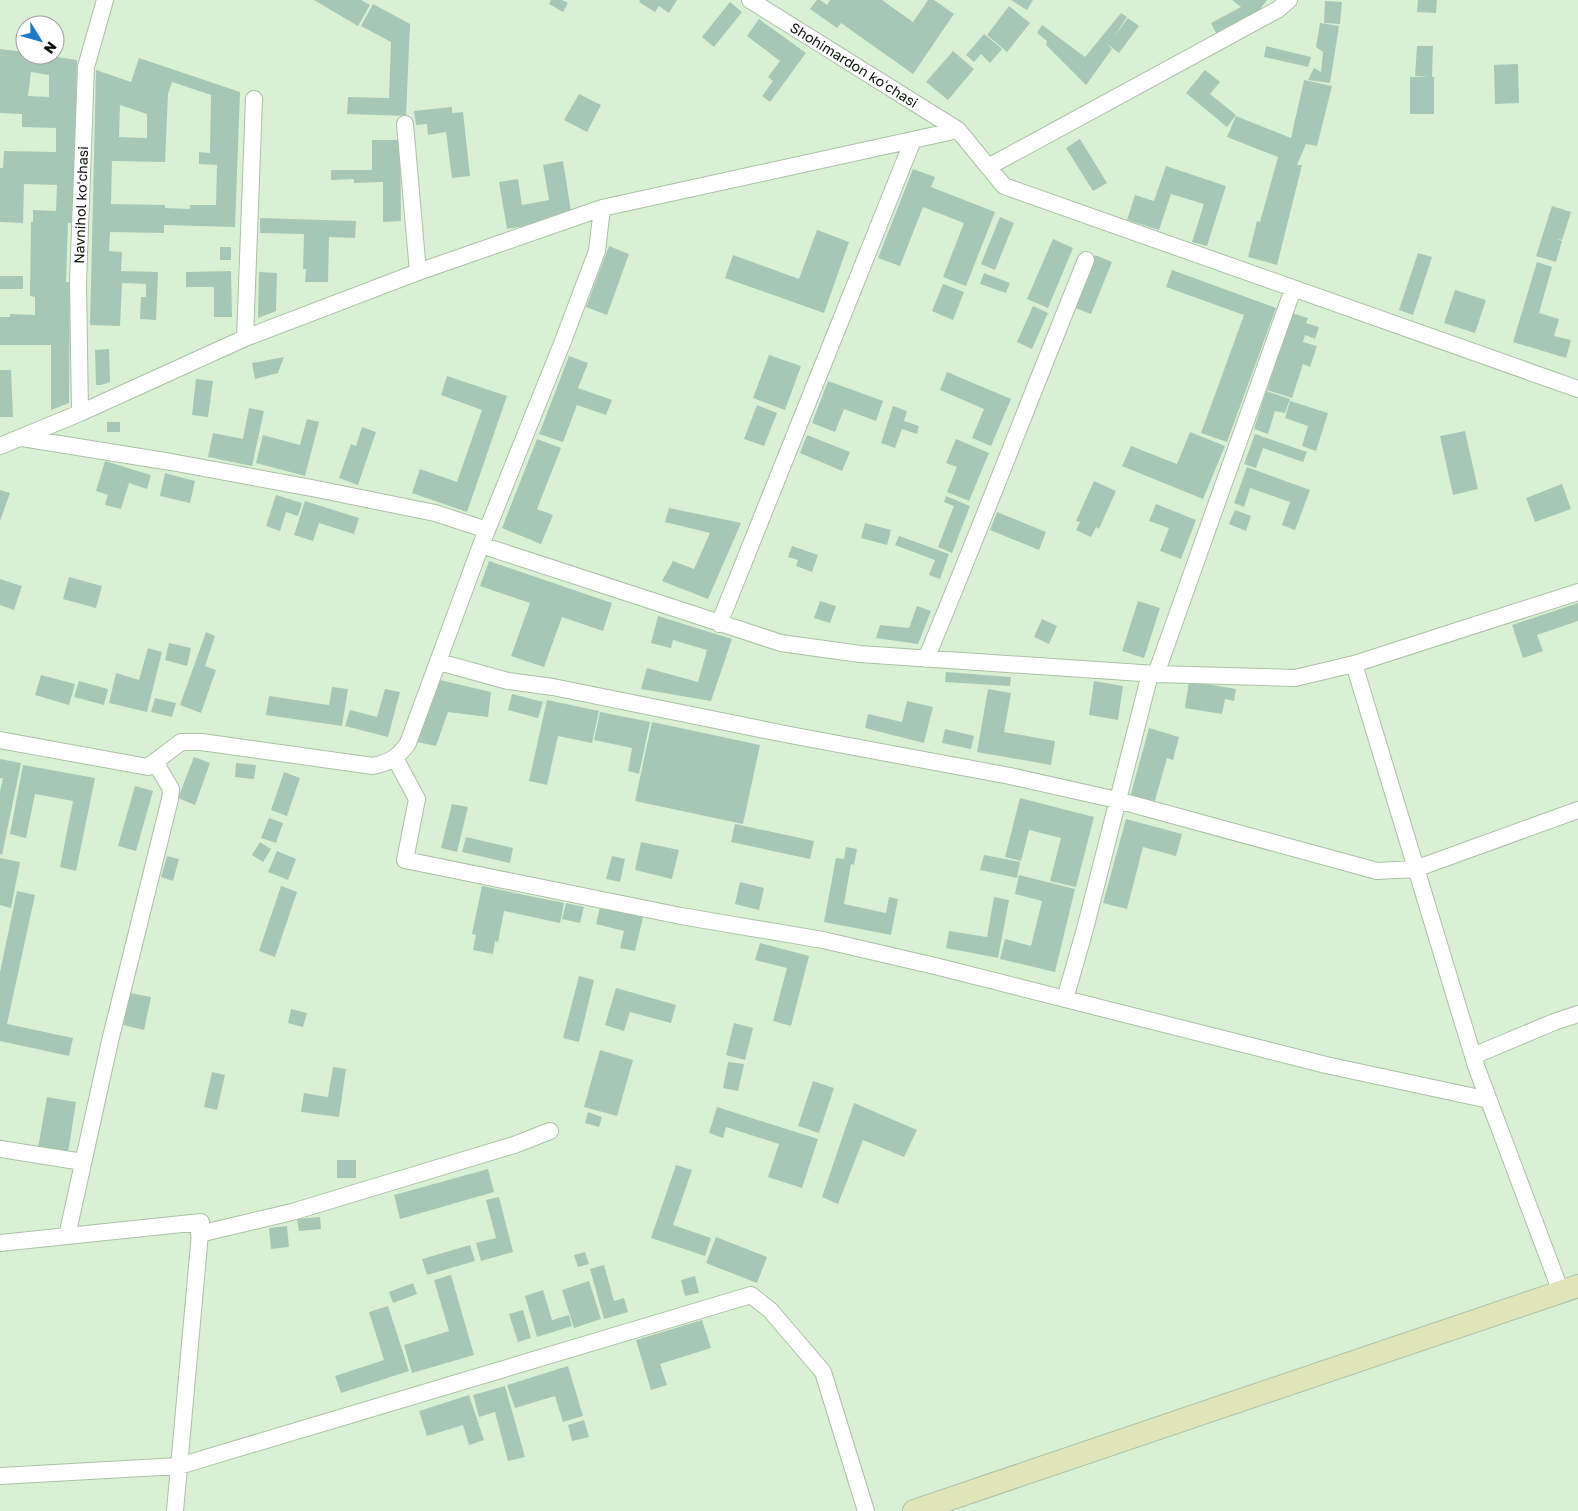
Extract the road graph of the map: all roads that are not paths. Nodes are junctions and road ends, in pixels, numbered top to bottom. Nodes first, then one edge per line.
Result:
1 (105, 0) edge
2 (750, 0) edge
3 (1290, 0) edge
4 (254, 99) dead end
5 (405, 124) dead end
6 (958, 130) junction
7 (913, 140) junction
8 (988, 166) junction
9 (602, 208) junction
10 (1086, 260) dead end
11 (418, 272) junction
12 (1293, 289) junction
13 (245, 338) junction
14 (1578, 389) edge
15 (80, 413) junction
16 (20, 438) junction
17 (0, 446) edge
18 (484, 537) junction
19 (1578, 592) edge
20 (720, 624) junction
21 (926, 659) junction
22 (439, 662) junction
23 (1354, 664) junction
24 (1153, 674) junction
25 (0, 740) edge
26 (395, 758) junction
27 (155, 762) junction
28 (1117, 800) junction
29 (1578, 810) edge
30 (1415, 869) junction
31 (1065, 999) junction
32 (1578, 1014) edge
33 (1473, 1056) junction
34 (1489, 1100) junction
35 (550, 1131) dead end
36 (0, 1148) edge
37 (83, 1162) junction
38 (200, 1234) junction
39 (67, 1236) junction
40 (0, 1243) edge
41 (1570, 1289) edge
42 (179, 1466) junction
43 (0, 1476) edge
44 (175, 1511) edge
45 (866, 1511) edge
46 (914, 1511) edge

1 - 15 street, Navnihol koʻchasi
2 - 6 street, Shohimardon koʻchasi
3 - 8 street
4 - 13 street
5 - 11 street
6 - 7 street
6 - 8 street, Shohimardon koʻchasi
7 - 9 street
7 - 20 street
8 - 12 street, Shohimardon koʻchasi
9 - 11 street
9 - 18 street
10 - 21 street
11 - 13 street
12 - 14 street, Shohimardon koʻchasi
12 - 24 street
13 - 15 street
15 - 16 street
16 - 17 street
16 - 18 street
18 - 20 street
18 - 22 street
19 - 23 street
20 - 21 street
21 - 24 street
22 - 26 street
22 - 28 street
23 - 24 street
23 - 30 street
24 - 28 street
25 - 27 street
26 - 27 street
26 - 31 street
27 - 37 street
28 - 30 street
28 - 31 street
29 - 30 street
30 - 33 street
31 - 34 street
32 - 33 street
33 - 34 street
34 - 41 street
35 - 38 street
36 - 37 street
37 - 39 street
38 - 39 street
38 - 42 street
39 - 40 street
41 - 46 main road
42 - 43 street
42 - 44 street
42 - 45 street

